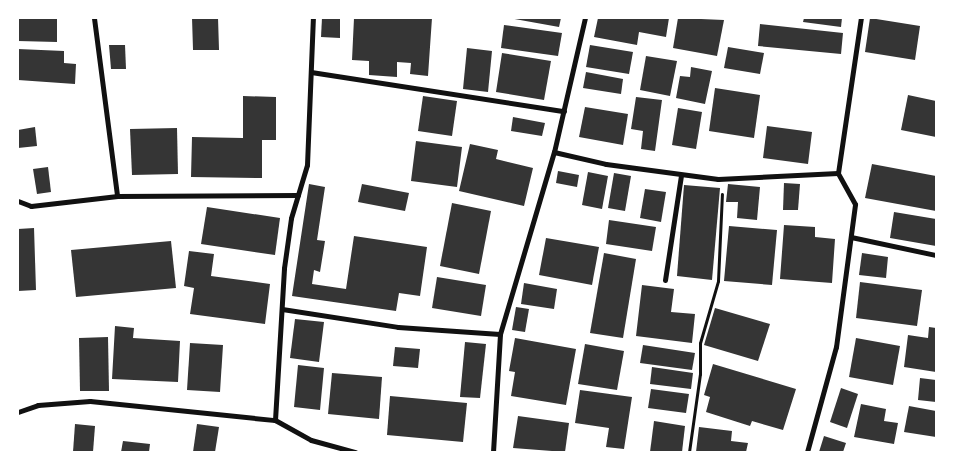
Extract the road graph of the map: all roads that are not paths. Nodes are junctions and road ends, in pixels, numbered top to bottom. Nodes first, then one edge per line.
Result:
1 (94, 18) edge
2 (313, 18) edge
3 (585, 18) edge
4 (862, 18) edge
5 (311, 72) junction
6 (564, 112) junction
7 (554, 152) junction
8 (838, 173) junction
9 (681, 175) junction
10 (298, 195) junction
11 (117, 196) junction
12 (18, 200) edge
13 (851, 237) junction
14 (936, 255) edge
15 (665, 280) dead end
16 (282, 309) junction
17 (500, 334) junction
18 (18, 412) edge
19 (275, 420) junction
20 (355, 452) edge
21 (493, 452) edge
22 (807, 452) edge

1 - 11 street
2 - 5 street
3 - 6 street
4 - 8 street
5 - 6 street
5 - 10 street
6 - 7 street
7 - 9 street
7 - 17 street
8 - 9 street
8 - 13 street
9 - 15 street
10 - 11 street
10 - 16 street
11 - 12 street
13 - 14 street
13 - 22 street
16 - 17 street
16 - 19 street
17 - 21 street
18 - 19 street
19 - 20 street

